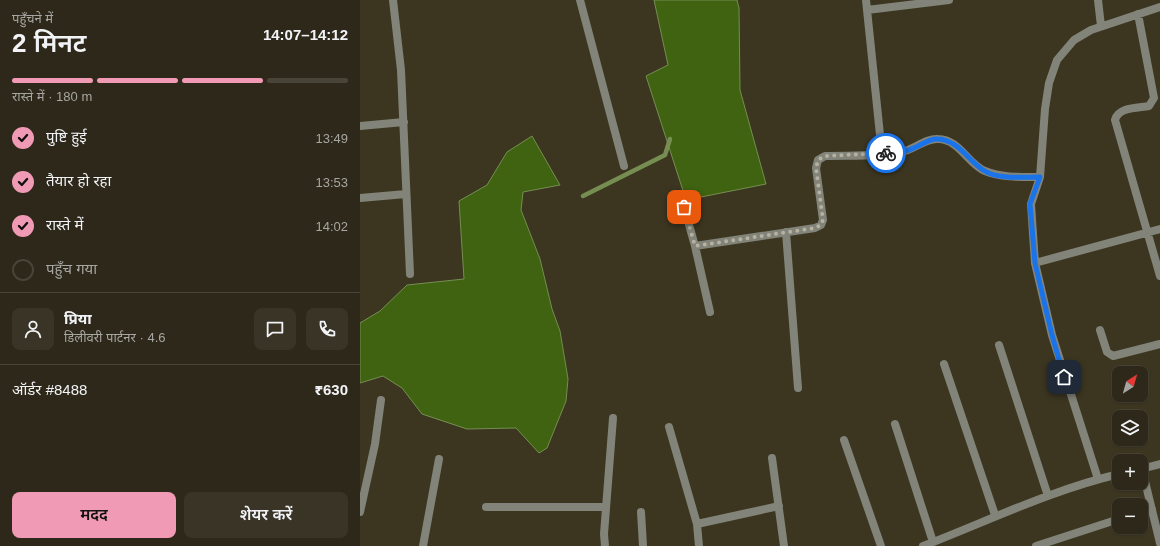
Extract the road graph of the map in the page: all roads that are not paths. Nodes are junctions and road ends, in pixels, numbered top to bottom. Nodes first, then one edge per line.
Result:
1 (393, 0) edge
2 (580, 0) edge
3 (866, 0) edge
4 (949, 0) edge
5 (1098, 0) edge
6 (1160, 7) edge
7 (867, 10) junction
8 (1138, 14) junction
9 (1101, 26) junction
10 (404, 122) junction
11 (360, 126) edge
12 (882, 154) junction
13 (624, 166) dead end
14 (1040, 177) junction
15 (406, 194) junction
16 (360, 198) edge
17 (684, 207) dead end
18 (1160, 229) edge
19 (786, 232) junction
20 (1148, 233) junction
21 (695, 246) junction
22 (1035, 263) junction
23 (410, 274) dead end
24 (1160, 276) edge
25 (710, 312) dead end
26 (1100, 330) dead end
27 (1160, 344) edge
28 (998, 345) dead end
29 (944, 364) dead end
30 (798, 388) dead end
31 (381, 400) dead end
32 (613, 418) dead end
33 (895, 424) dead end
34 (669, 427) dead end
35 (844, 440) dead end
36 (772, 458) dead end
37 (439, 460) dead end
38 (1160, 464) edge
39 (1148, 467) edge
40 (1112, 476) edge
41 (1098, 479) junction
42 (1147, 490) edge
43 (1048, 496) junction
44 (779, 506) junction
45 (486, 507) dead end
46 (606, 507) junction
47 (1152, 509) junction
48 (1148, 510) edge
49 (360, 512) edge
50 (641, 512) dead end
51 (995, 515) junction
52 (1112, 521) edge
53 (696, 524) junction
54 (933, 542) junction
55 (1160, 543) edge
56 (423, 546) edge
57 (605, 546) edge
58 (643, 546) edge
59 (699, 546) edge
60 (784, 546) edge
61 (881, 546) edge
62 (922, 546) edge
63 (1036, 546) edge

1 - 10 street
2 - 13 street
3 - 7 street
4 - 7 street
5 - 9 street
6 - 8 street
7 - 12 street
8 - 9 street
8 - 20 street
9 - 14 street
10 - 11 street
10 - 15 street
12 - 14 street
12 - 19 street
14 - 22 street
15 - 16 street
15 - 23 street
17 - 21 street
18 - 20 street
19 - 21 street
19 - 30 street
20 - 22 street
20 - 24 street
21 - 25 street
22 - 41 street
26 - 27 street
28 - 43 street
29 - 51 street
31 - 49 street
32 - 46 street
33 - 54 street
34 - 53 street
35 - 61 street
36 - 44 street
37 - 56 street
38 - 39 street
40 - 41 street
41 - 43 street
42 - 47 street
43 - 51 street
44 - 53 street
44 - 60 street
45 - 46 street
46 - 57 street
47 - 48 street
47 - 55 street
50 - 58 street
51 - 54 street
52 - 63 street
53 - 59 street
54 - 62 street

